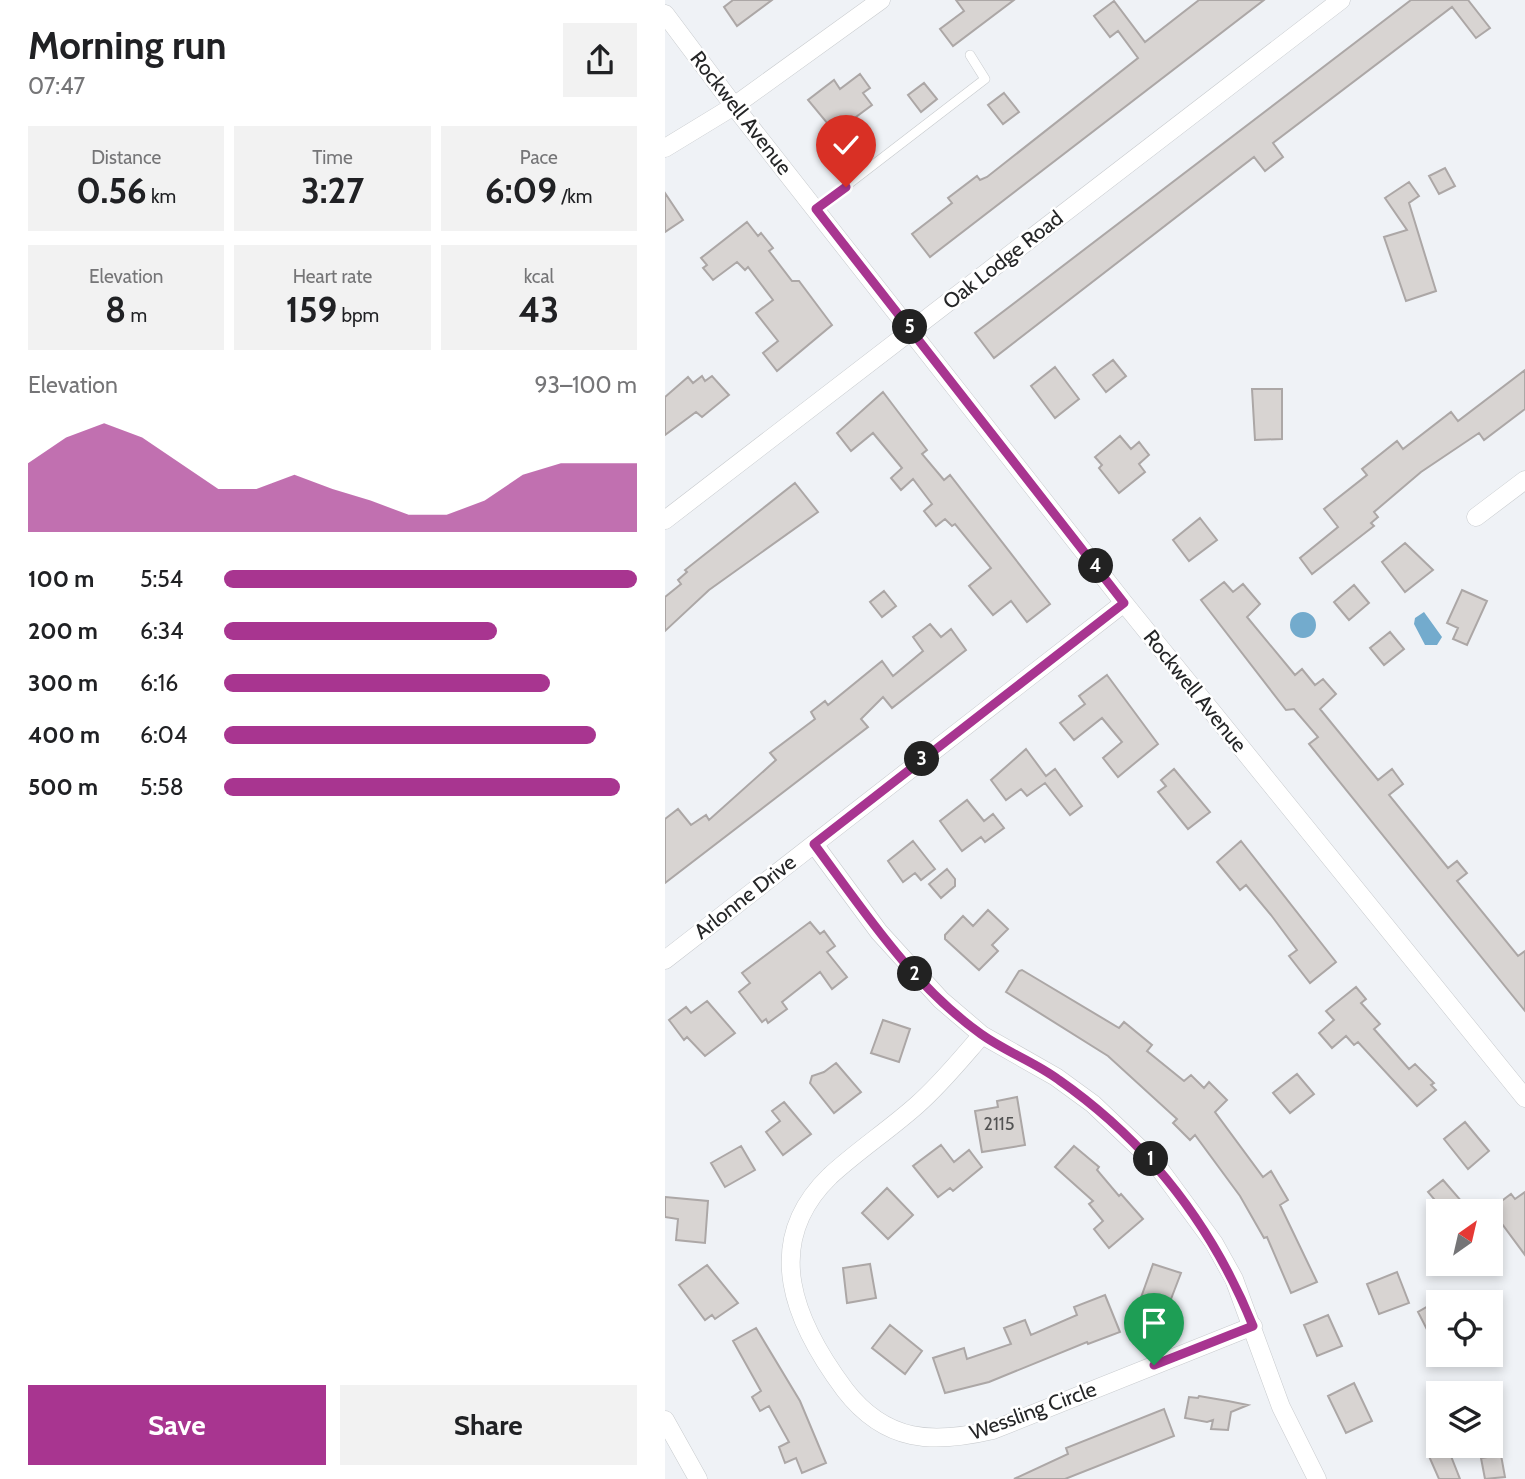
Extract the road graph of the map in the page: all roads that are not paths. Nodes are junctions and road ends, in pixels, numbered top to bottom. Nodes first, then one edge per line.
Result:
1 (881, 0) edge
2 (1341, 0) edge
3 (665, 14) edge
4 (970, 55) dead end
5 (734, 106) junction
6 (665, 148) edge
7 (816, 209) junction
8 (912, 330) junction
9 (1525, 480) edge
10 (1476, 517) dead end
11 (665, 520) edge
12 (1124, 603) junction
13 (814, 844) junction
14 (665, 960) edge
15 (982, 1035) junction
16 (1525, 1098) edge
17 (1253, 1326) junction
18 (665, 1420) edge
19 (698, 1479) edge
20 (1317, 1479) edge

1 - 5 street
2 - 8 street, Oak Lodge Road
3 - 5 street, Rockwell Avenue
4 - 7 lane
5 - 6 street
5 - 7 street, Rockwell Avenue
7 - 8 street, Rockwell Avenue
8 - 11 street, Oak Lodge Road
8 - 12 street, Rockwell Avenue
9 - 10 street
12 - 13 street, Arlonne Drive
12 - 16 street, Rockwell Avenue
13 - 14 street, Arlonne Drive
13 - 15 street
15 - 17 street
15 - 17 street, Wessling Circle
17 - 20 street
18 - 19 street

